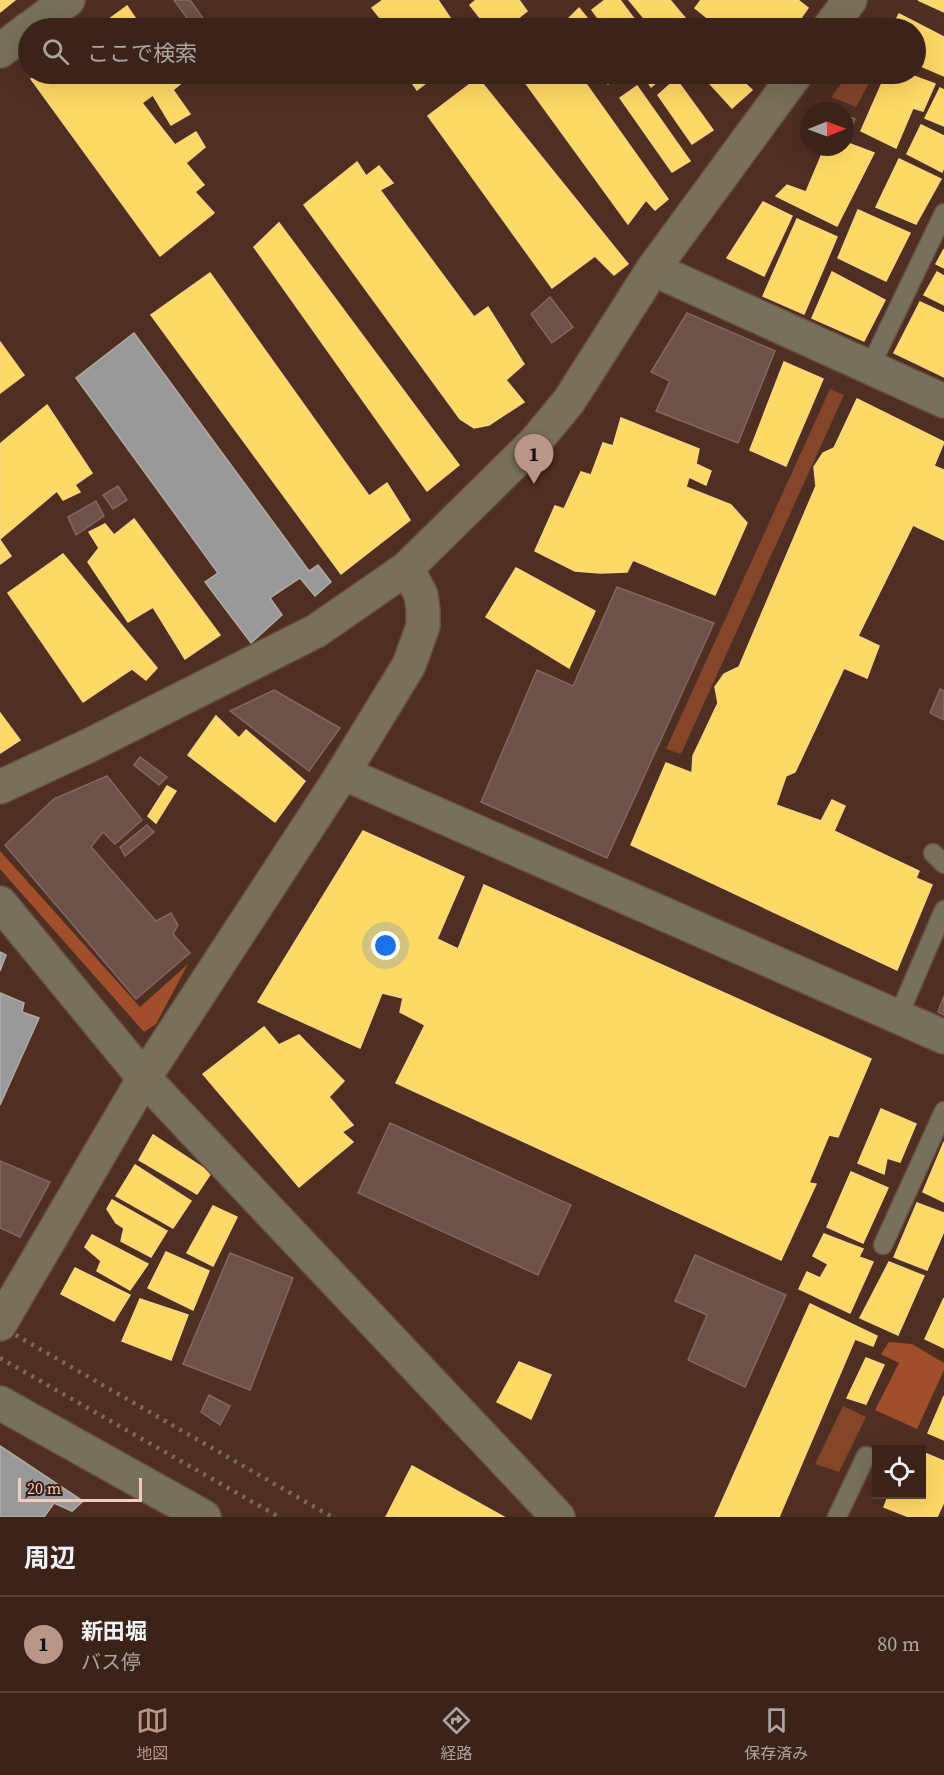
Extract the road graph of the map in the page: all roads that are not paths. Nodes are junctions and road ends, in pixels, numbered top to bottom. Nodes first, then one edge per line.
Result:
1 (68, 0) edge
2 (850, 0) edge
3 (44, 18) edge
4 (836, 18) edge
5 (18, 37) edge
6 (0, 51) edge
7 (789, 84) edge
8 (944, 213) edge
9 (653, 269) junction
10 (870, 367) junction
11 (944, 401) edge
12 (407, 568) junction
13 (343, 773) junction
14 (0, 787) edge
15 (0, 903) edge
16 (944, 910) edge
17 (897, 1017) junction
18 (944, 1037) edge
19 (144, 1078) junction
20 (944, 1111) edge
21 (883, 1245) dead end
22 (0, 1324) edge
23 (0, 1403) edge
24 (866, 1456) dead end
25 (204, 1517) edge
26 (558, 1517) edge
27 (837, 1517) edge

1 - 3 street
2 - 4 street
5 - 6 street
7 - 9 street
8 - 10 lane
9 - 10 street
9 - 12 street
10 - 11 street
12 - 13 street
12 - 14 street
13 - 17 street
13 - 19 street
15 - 19 street
16 - 17 lane
17 - 18 street
19 - 22 street
19 - 26 street
20 - 21 lane
23 - 25 street
24 - 27 lane

